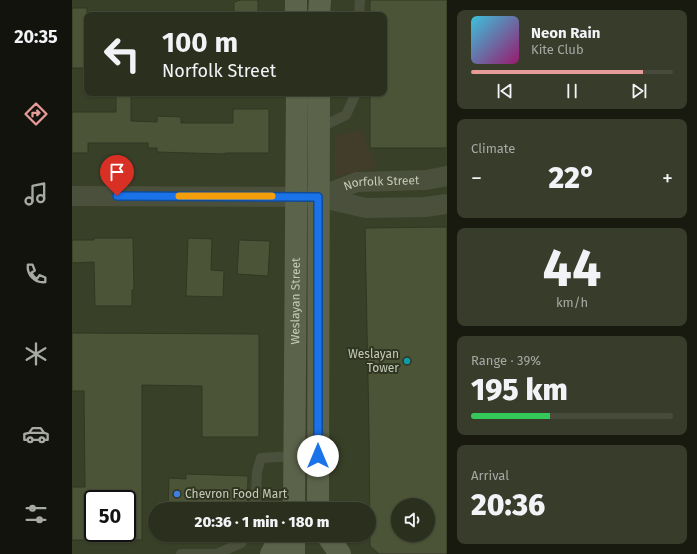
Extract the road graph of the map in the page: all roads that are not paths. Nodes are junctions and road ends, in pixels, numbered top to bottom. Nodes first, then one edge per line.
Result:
1 (296, 0) edge
2 (320, 0) edge
3 (360, 0) edge
4 (296, 12) edge
5 (319, 12) edge
6 (359, 12) edge
7 (297, 96) edge
8 (319, 96) edge
9 (355, 96) edge
10 (318, 128) junction
11 (447, 176) edge
12 (72, 196) edge
13 (297, 196) junction
14 (318, 197) junction
15 (447, 204) edge
16 (295, 456) junction
17 (318, 456) junction
18 (294, 486) junction
19 (255, 502) edge
20 (289, 502) edge
21 (294, 502) edge
22 (318, 502) edge
23 (242, 542) edge
24 (277, 542) edge
25 (294, 542) edge
26 (318, 542) edge
27 (332, 542) edge
28 (181, 554) edge
29 (218, 554) edge
30 (270, 554) edge
31 (294, 554) edge
32 (318, 554) edge
33 (340, 554) edge

1 - 4 main road
2 - 5 main road
3 - 6 lane
7 - 13 main road, Weslayan Street
8 - 10 main road, Weslayan Street
9 - 10 lane
10 - 14 main road, Weslayan Street
11 - 14 street, Norfolk Street
12 - 13 street, Norfolk Street
13 - 14 street, Norfolk Street
13 - 16 main road, Weslayan Street
14 - 15 street, Norfolk Street
14 - 17 main road, Weslayan Street
16 - 17 lane
16 - 18 main road, Weslayan Street
16 - 19 lane
17 - 22 main road, Weslayan Street
18 - 20 main road
18 - 21 main road, Weslayan Street
23 - 29 lane
24 - 30 main road
25 - 31 main road
26 - 32 main road
27 - 33 main road
28 - 29 lane

